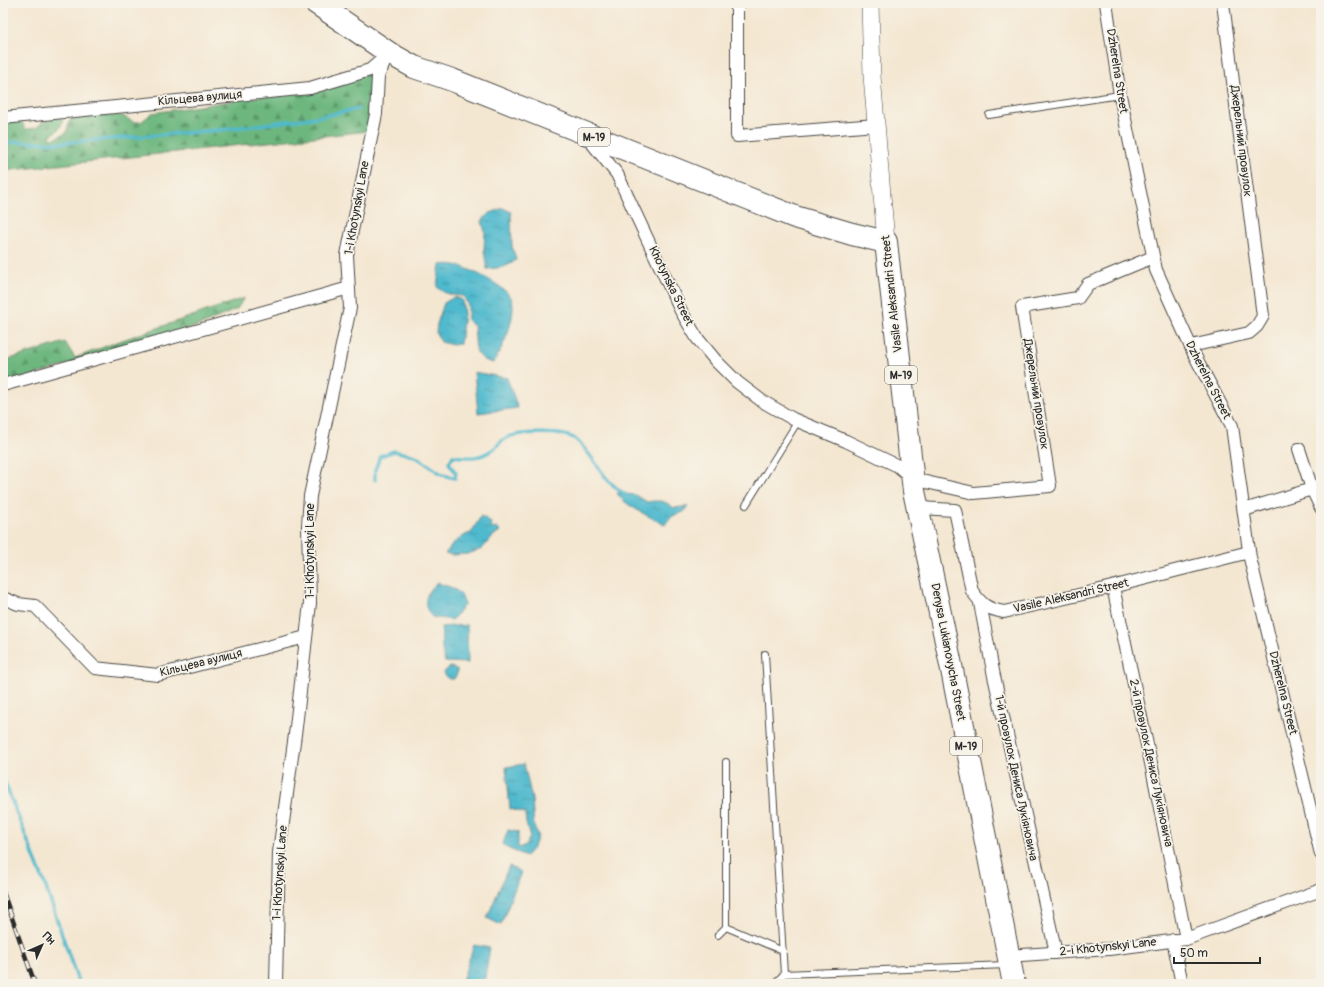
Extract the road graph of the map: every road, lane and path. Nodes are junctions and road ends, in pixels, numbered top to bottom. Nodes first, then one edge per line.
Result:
1 (316, 3) edge
2 (737, 3) edge
3 (870, 3) edge
4 (1106, 3) edge
5 (1223, 3) edge
6 (389, 53) junction
7 (1120, 95) junction
8 (989, 115) dead end
9 (3, 118) edge
10 (876, 125) junction
11 (585, 134) junction
12 (886, 242) junction
13 (1153, 257) junction
14 (349, 288) junction
15 (1191, 346) junction
16 (3, 385) edge
17 (798, 421) junction
18 (1300, 449) dead end
19 (913, 479) junction
20 (1312, 489) junction
21 (746, 505) dead end
22 (919, 508) junction
23 (1321, 508) edge
24 (1244, 510) junction
25 (1249, 552) junction
26 (1113, 587) junction
27 (3, 598) edge
28 (980, 603) junction
29 (306, 637) junction
30 (764, 654) dead end
31 (726, 762) dead end
32 (1321, 854) edge
33 (1321, 890) edge
34 (726, 927) junction
35 (718, 934) dead end
36 (1186, 938) junction
37 (1173, 940) junction
38 (783, 951) junction
39 (1056, 953) junction
40 (1010, 968) edge
41 (784, 974) junction
42 (276, 984) edge
43 (774, 984) edge
44 (1182, 984) edge

1 - 6 highway, Khotynska Street / М-19
2 - 10 street
3 - 10 main road, Vasile Aleksandri Street
4 - 7 street, Dzherelna Street
5 - 15 street, Джерельний провулок
6 - 9 street, Кільцева вулиця
6 - 11 highway, Khotynska Street / М-19
6 - 14 street, 1-i Khotynskyi Lane
7 - 8 lane
7 - 13 street, Dzherelna Street
10 - 12 main road, Vasile Aleksandri Street
11 - 12 highway, Khotynska Street / М-19
11 - 17 street, Khotynska Street
12 - 19 highway, Vasile Aleksandri Street / М-19
13 - 15 street, Dzherelna Street
13 - 19 street, Джерельний провулок
14 - 16 street
14 - 29 street, 1-i Khotynskyi Lane
15 - 24 street, Dzherelna Street
17 - 19 street, Khotynska Street
17 - 21 lane
18 - 20 street
19 - 22 highway, Vasile Aleksandri Street / М-19
20 - 23 street
20 - 24 street
22 - 28 street
22 - 40 highway, Denysa Lukianovycha Street / М-19
24 - 25 street, Dzherelna Street
25 - 26 street, Vasile Aleksandri Street
25 - 32 street, Dzherelna Street
26 - 28 street, Vasile Aleksandri Street
26 - 36 street, 2-й провулок Дениса Лукіяновича
27 - 29 street, Кільцева вулиця
28 - 39 street, 1-й провулок Дениса Лукіяновича
29 - 42 street, 1-i Khotynskyi Lane
30 - 38 lane
31 - 34 lane
33 - 36 street, 2-i Khotynskyi Lane
34 - 35 lane
34 - 38 lane
36 - 37 street, 2-i Khotynskyi Lane
37 - 39 street, 2-i Khotynskyi Lane
37 - 44 street
38 - 41 lane
39 - 40 street, 2-i Khotynskyi Lane
40 - 41 lane
41 - 43 lane

